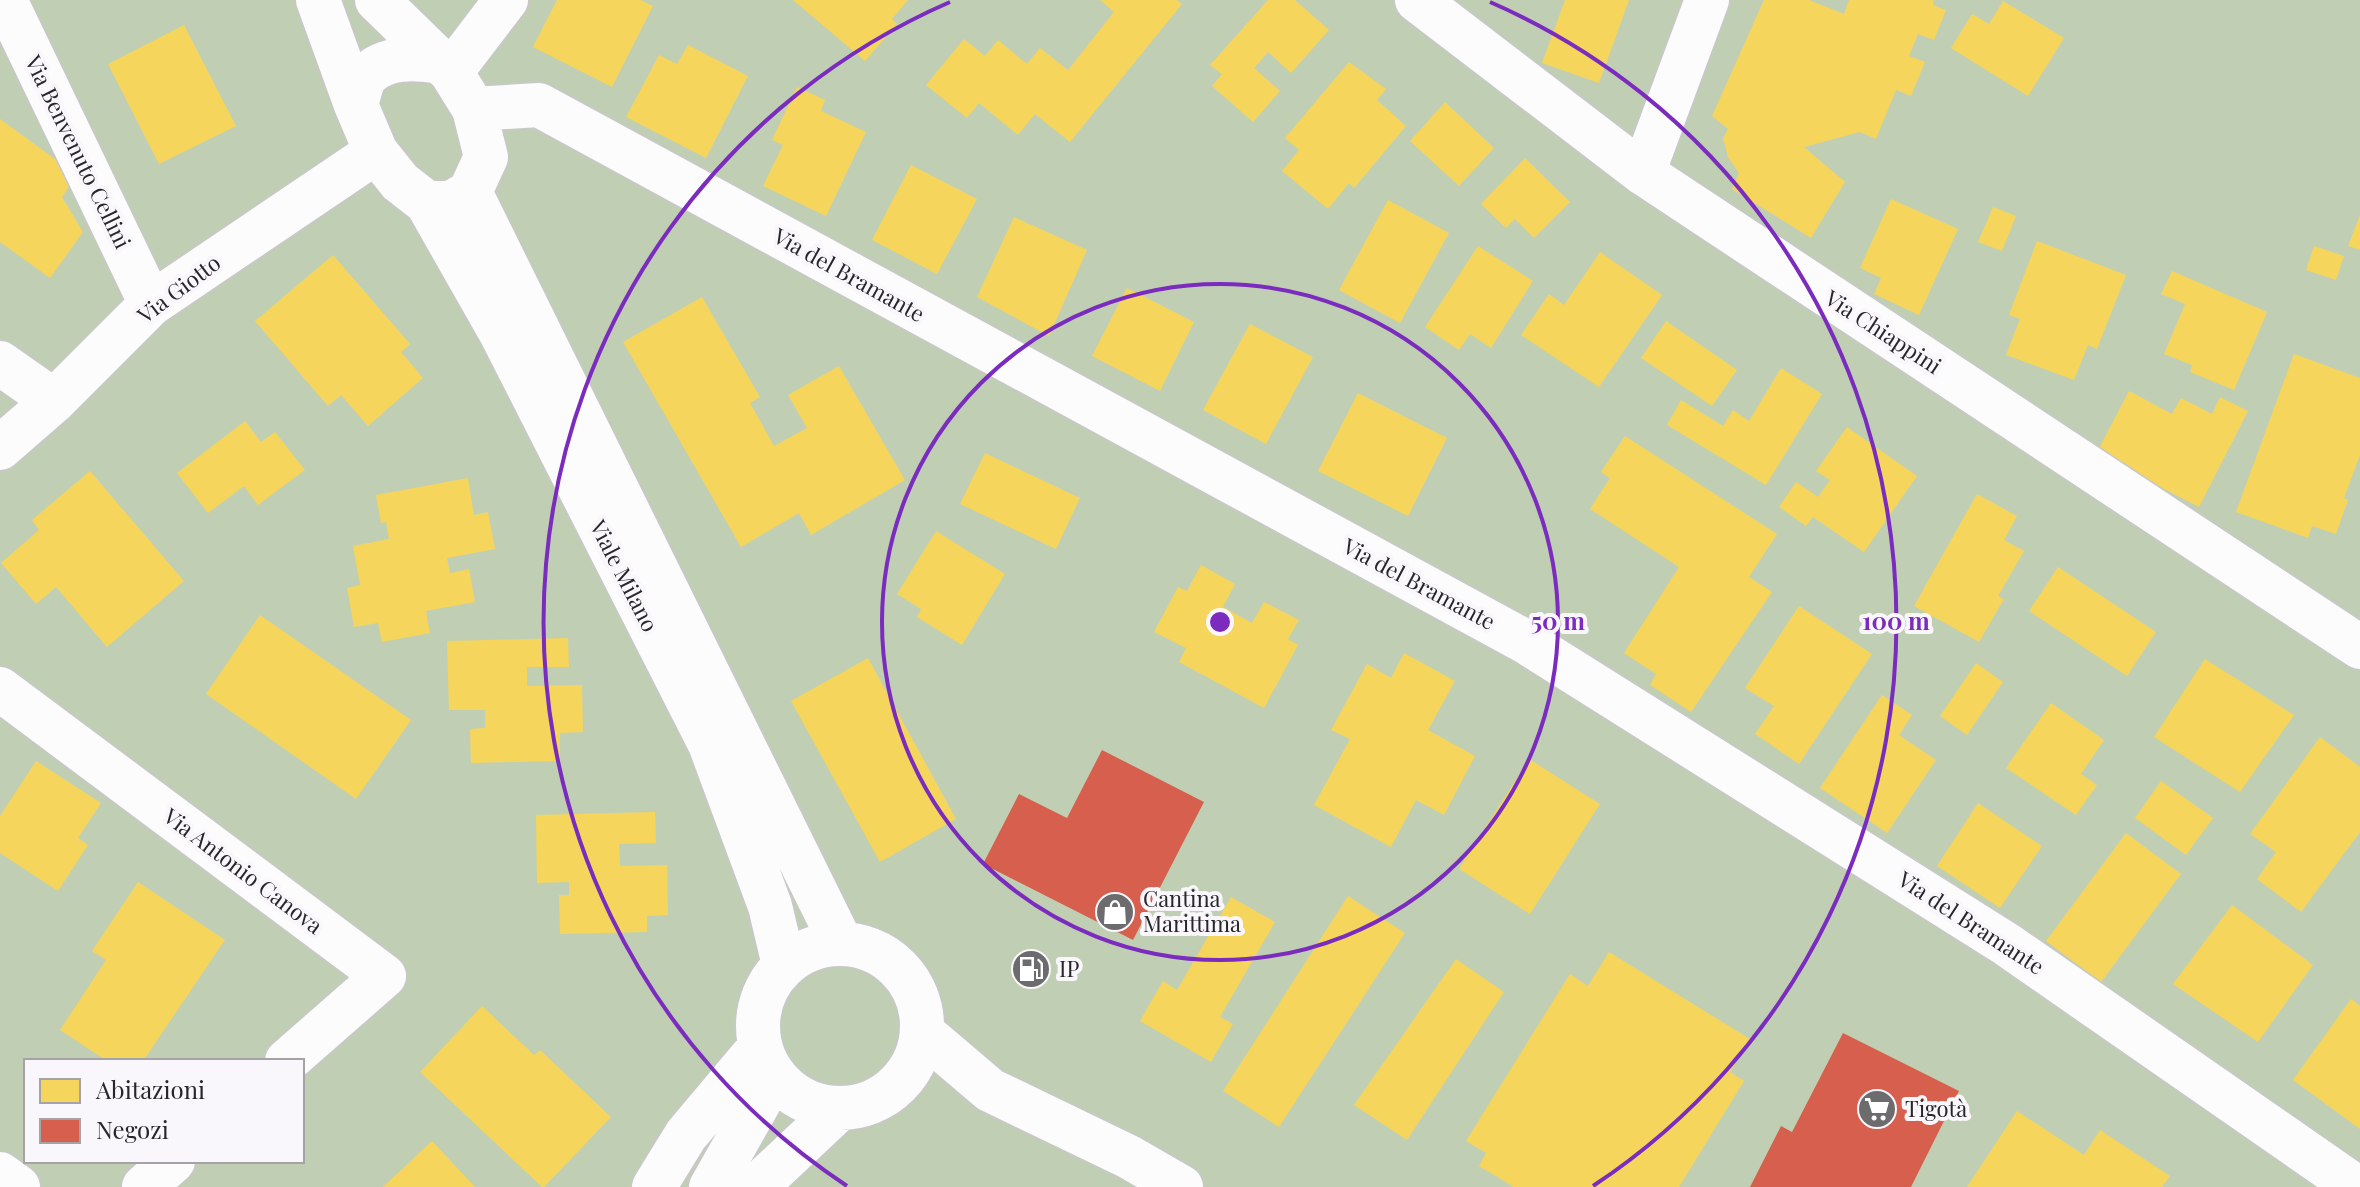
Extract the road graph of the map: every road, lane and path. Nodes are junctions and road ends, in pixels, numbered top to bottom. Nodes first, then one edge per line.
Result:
1 (5, 0) edge
2 (318, 0) edge
3 (377, 0) edge
4 (506, 0) edge
5 (1417, 0) edge
6 (1707, 0) edge
7 (445, 67) junction
8 (356, 105) junction
9 (474, 109) junction
10 (376, 152) junction
11 (1643, 173) junction
12 (470, 192) junction
13 (427, 203) junction
14 (151, 304) junction
15 (0, 363) edge
16 (54, 401) junction
17 (0, 448) edge
18 (2360, 647) edge
19 (0, 689) edge
20 (841, 943) junction
21 (784, 965) junction
22 (923, 1033) junction
23 (289, 1059) edge
24 (767, 1061) junction
25 (840, 1108) junction
26 (171, 1163) edge
27 (0, 1174) edge
28 (18, 1187) edge
29 (144, 1187) edge
30 (654, 1187) edge
31 (711, 1187) edge
32 (756, 1187) edge
33 (1181, 1187) edge
34 (2356, 1187) edge

1 - 14 street, Via Benvenuto Cellini
2 - 8 street, Viale Milano
3 - 7 street
4 - 7 street
5 - 11 street, Via Chiappini
6 - 11 street
7 - 8 street
7 - 9 street
8 - 10 street, Viale Milano
9 - 12 street
9 - 34 street, Via del Bramante
10 - 13 street, Viale Milano
10 - 14 street, Via Giotto
11 - 18 street, Via Chiappini
12 - 13 street
12 - 20 street, Viale Milano
13 - 21 street, Viale Milano
14 - 16 street, Via Giotto
15 - 16 street
16 - 17 street, Via Giotto
19 - 23 street, Via Antonio Canova
20 - 21 street
20 - 22 street
21 - 24 street
22 - 25 street
22 - 33 street
24 - 25 street
24 - 30 street
24 - 31 street
25 - 32 street
26 - 29 street
27 - 28 street

